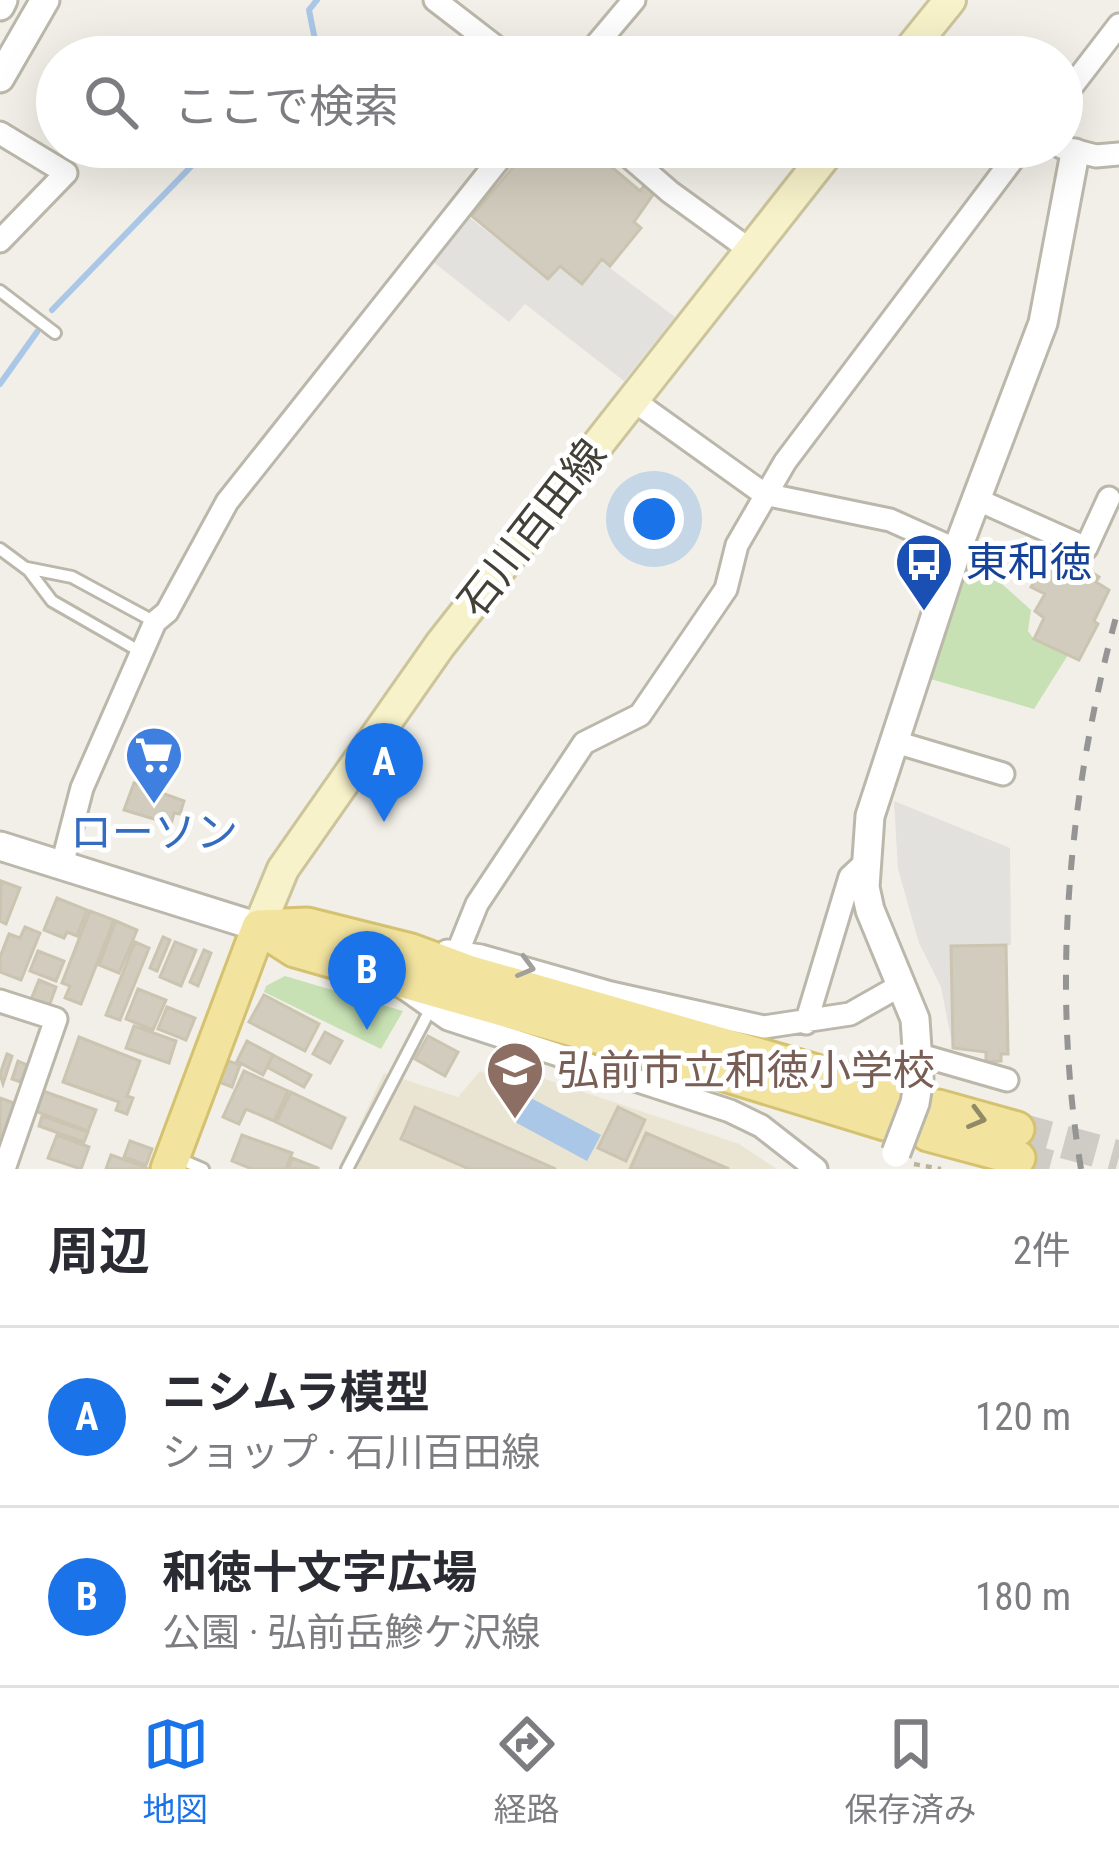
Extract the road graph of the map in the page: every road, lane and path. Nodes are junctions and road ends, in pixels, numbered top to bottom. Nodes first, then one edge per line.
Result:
1 (45, 0) edge
2 (435, 0) edge
3 (634, 0) edge
4 (950, 0) edge
5 (1119, 25) edge
6 (482, 36) edge
7 (604, 36) edge
8 (927, 36) edge
9 (1083, 72) edge
10 (0, 78) edge
11 (0, 133) edge
12 (1083, 151) edge
13 (1119, 154) edge
14 (36, 155) edge
15 (58, 168) edge
16 (491, 168) edge
17 (642, 168) edge
18 (815, 168) edge
19 (1006, 168) edge
20 (1065, 168) edge
21 (0, 241) edge
22 (750, 250) junction
23 (0, 291) edge
24 (55, 333) dead end
25 (633, 400) junction
26 (764, 494) junction
27 (1109, 497) dead end
28 (976, 500) junction
29 (0, 549) edge
30 (957, 550) junction
31 (31, 572) junction
32 (155, 622) junction
33 (142, 652) junction
34 (892, 741) junction
35 (1003, 774) dead end
36 (0, 846) edge
37 (864, 863) junction
38 (62, 865) junction
39 (259, 927) junction
40 (458, 951) junction
41 (404, 967) junction
42 (903, 984) junction
43 (0, 1001) edge
44 (431, 1008) junction
45 (806, 1023) junction
46 (1007, 1080) dead end
47 (909, 1120) edge
48 (1018, 1143) tunnel mouth
49 (181, 1165) edge
50 (4, 1169) edge
51 (347, 1169) edge
52 (816, 1169) edge
53 (941, 1169) edge

1 - 10 street
2 - 6 street
3 - 7 street
4 - 8 main road
5 - 9 street
11 - 14 street
12 - 13 street
15 - 21 street
16 - 32 street
17 - 22 street
18 - 22 main road, 石川百田線
19 - 26 street
20 - 28 street
22 - 25 main road, 石川百田線
23 - 24 lane
25 - 26 street
25 - 39 main road, 石川百田線
26 - 30 street
26 - 40 street
27 - 28 street
28 - 30 street
29 - 31 lane
30 - 34 street
31 - 32 lane
31 - 33 lane
32 - 33 street
33 - 38 street
34 - 35 street
34 - 37 street
36 - 38 street
37 - 42 street
37 - 45 street
38 - 39 street
39 - 41 main road
39 - 49 main road
40 - 41 street
40 -> 45 street
41 - 44 street
41 - 47 main road
42 - 45 street
42 - 47 street
43 - 50 street
44 - 51 lane
44 - 52 street
46 - 47 street
47 - 48 main road
47 - 53 path

